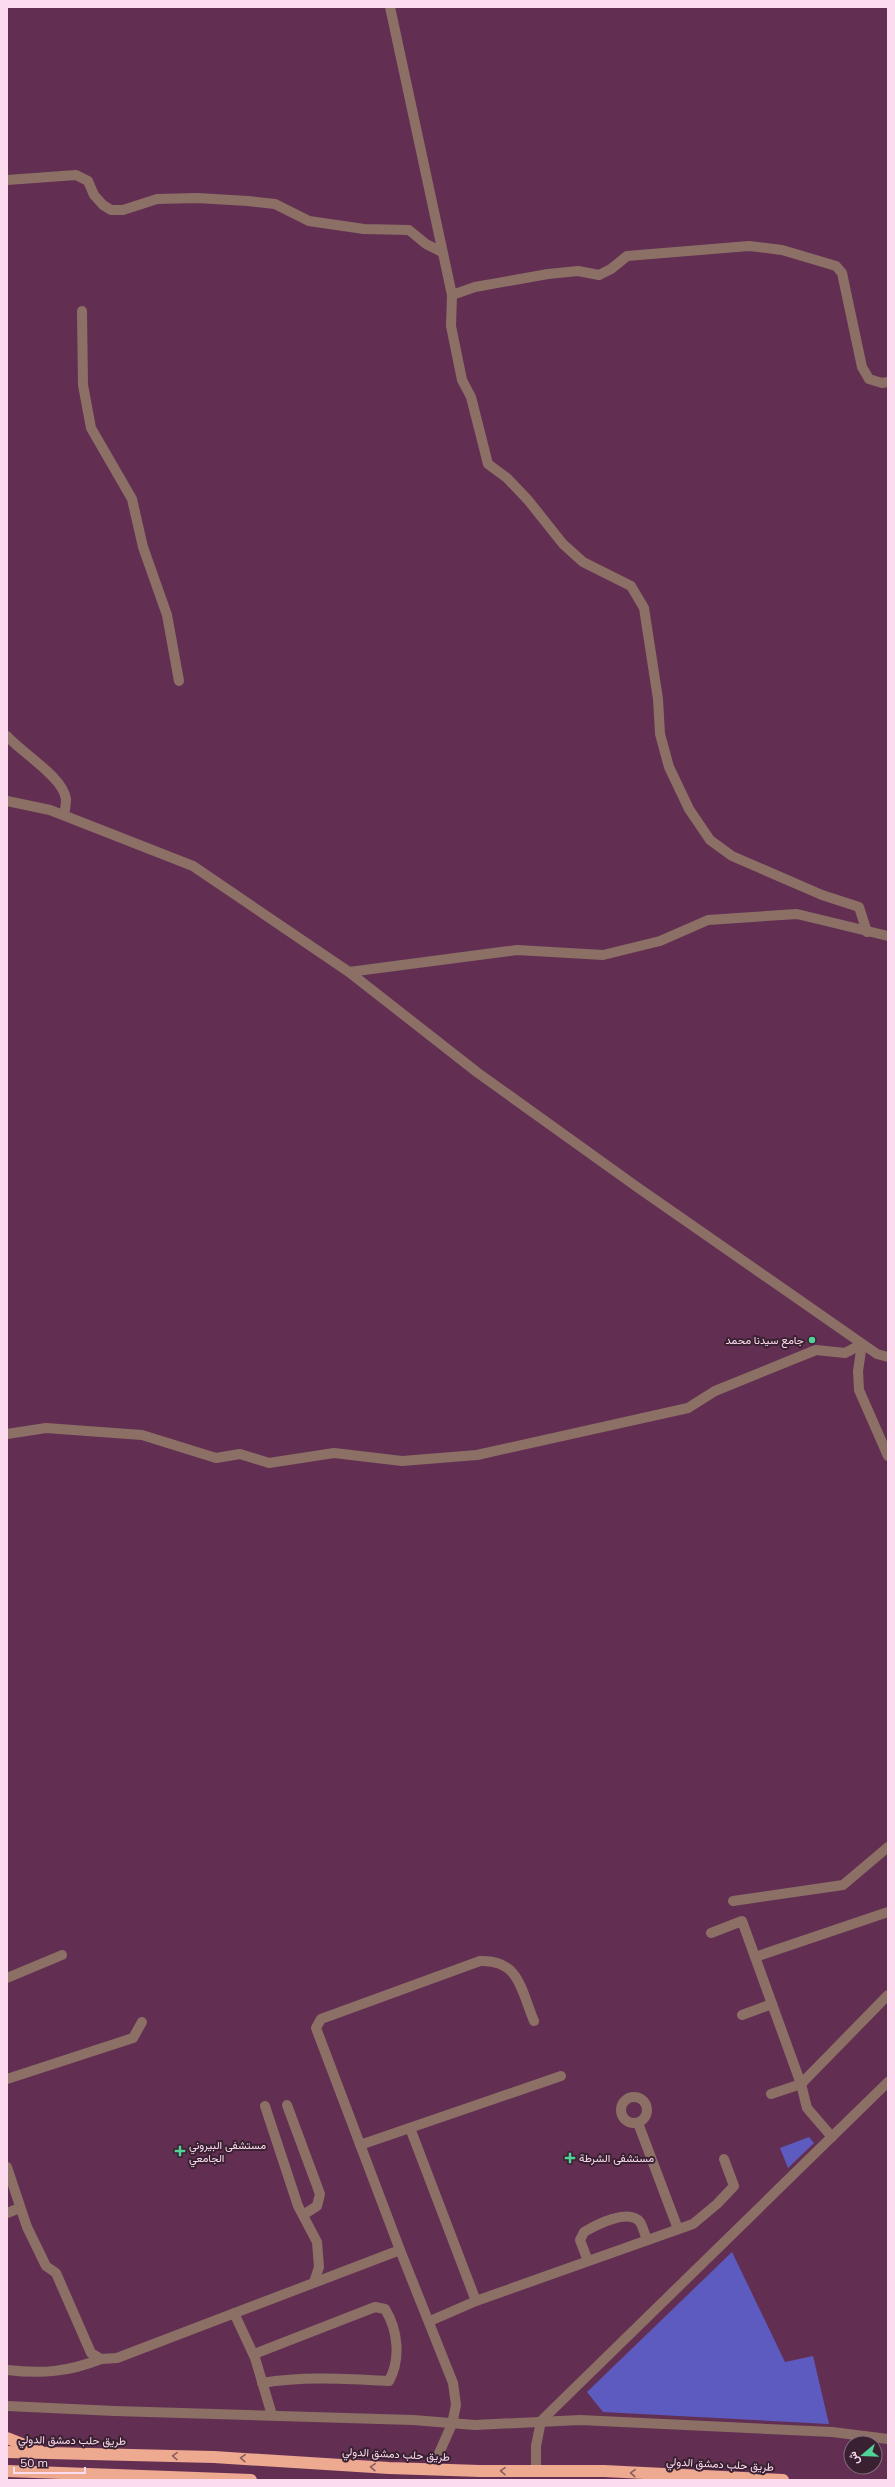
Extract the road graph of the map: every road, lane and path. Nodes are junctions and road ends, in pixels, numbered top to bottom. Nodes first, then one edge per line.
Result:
1 (390, 7) edge
2 (7, 180) edge
3 (442, 252) junction
4 (452, 296) junction
5 (82, 311) dead end
6 (888, 382) edge
7 (179, 681) dead end
8 (7, 736) edge
9 (7, 801) edge
10 (64, 815) junction
11 (866, 932) junction
12 (888, 936) edge
13 (349, 972) junction
14 (862, 1344) junction
15 (888, 1357) edge
16 (7, 1434) edge
17 (888, 1456) edge
18 (888, 1847) edge
19 (733, 1901) dead end
20 (888, 1912) edge
21 (711, 1932) dead end
22 (62, 1955) dead end
23 (755, 1957) junction
24 (7, 1978) edge
25 (888, 1995) edge
26 (772, 2004) junction
27 (742, 2015) dead end
28 (534, 2021) dead end
29 (142, 2022) dead end
30 (561, 2076) dead end
31 (7, 2079) edge
32 (888, 2082) edge
33 (801, 2084) junction
34 (771, 2094) dead end
35 (286, 2105) dead end
36 (265, 2106) dead end
37 (638, 2123) dead end
38 (410, 2128) junction
39 (832, 2137) junction
40 (360, 2145) junction
41 (724, 2159) dead end
42 (7, 2167) edge
43 (20, 2208) junction
44 (7, 2213) edge
45 (303, 2215) junction
46 (678, 2229) junction
47 (647, 2240) junction
48 (400, 2250) junction
49 (588, 2261) junction
50 (314, 2282) junction
51 (476, 2301) junction
52 (234, 2312) junction
53 (430, 2320) junction
54 (254, 2354) junction
55 (101, 2359) junction
56 (7, 2370) edge
57 (262, 2383) junction
58 (7, 2406) edge
59 (272, 2415) junction
60 (541, 2421) junction
61 (452, 2424) junction
62 (7, 2438) edge
63 (888, 2439) edge
64 (7, 2452) edge
65 (45, 2453) junction
66 (432, 2469) junction
67 (7, 2472) edge
68 (536, 2472) junction
69 (212, 2478) junction
70 (196, 2480) edge
71 (251, 2480) edge
72 (784, 2480) edge

1 - 3 street
2 - 3 street
3 - 4 street
4 - 6 street
4 - 11 street
5 - 7 street
8 - 10 street
9 - 10 street
10 - 13 street
11 - 12 street
11 - 13 street
13 - 14 street
14 - 15 street
14 - 16 street
14 - 17 street
18 - 19 street
20 - 23 street
21 - 23 street
22 - 24 street
23 - 26 street
25 - 33 street
26 - 27 street
26 - 33 street
28 - 40 street
29 - 31 street
30 - 38 street
32 - 39 street
33 - 34 street
33 - 39 street
35 - 45 street
36 - 45 street
37 - 46 street
38 - 40 street
38 - 51 street
39 - 60 street
40 - 48 street
41 - 46 street
42 - 43 street
43 - 44 street
43 - 55 street
45 - 50 street
46 - 47 street
47 - 49 street
47 - 49 street
48 - 50 street
48 - 53 street
49 - 51 street
50 - 52 street
51 - 53 street
52 - 54 street
52 - 55 street
53 - 61 street
54 - 57 street
54 - 57 street
55 - 56 street
57 - 59 street
58 - 59 street
59 - 61 street
60 - 61 street
60 - 63 street
60 - 68 street
61 - 66 street
62 - 65 highway
64 - 65 highway, طريق حلب دمشق الدولي
66 -> 65 highway, طريق حلب دمشق الدولي
68 -> 66 highway, طريق حلب دمشق الدولي
67 - 69 highway
72 -> 68 highway, طريق حلب دمشق الدولي
69 - 70 highway
69 - 71 highway

